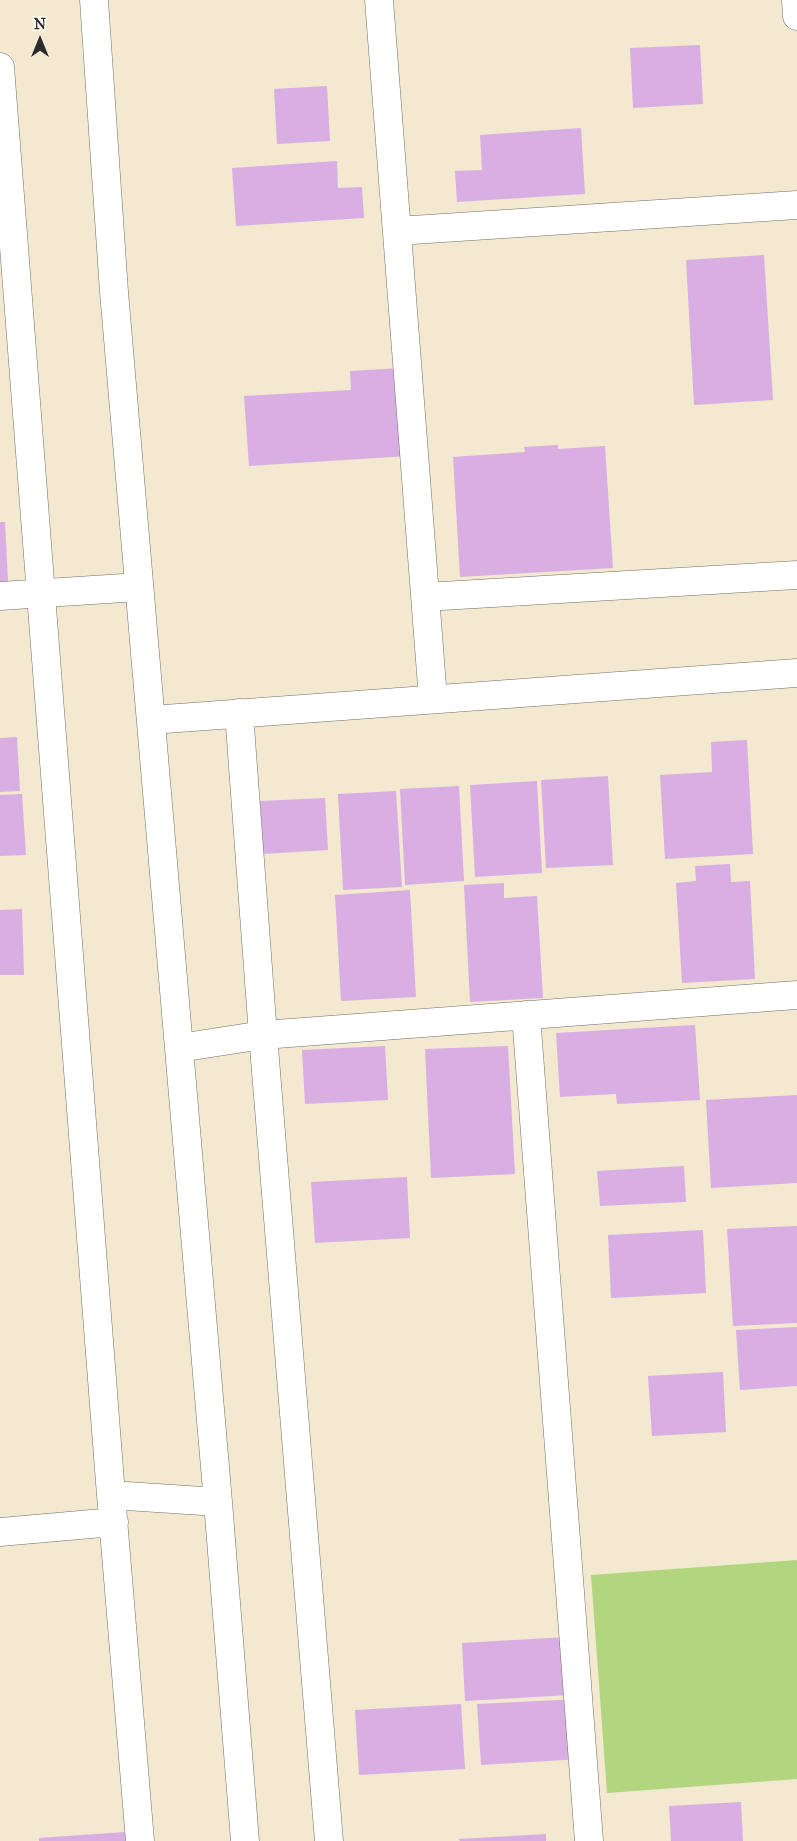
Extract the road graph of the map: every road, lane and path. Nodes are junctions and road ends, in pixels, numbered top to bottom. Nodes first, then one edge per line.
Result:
1 (94, 0) edge
2 (379, 0) edge
3 (796, 0) edge
4 (797, 16) edge
5 (0, 67) edge
6 (797, 205) edge
7 (397, 231) junction
8 (797, 575) edge
9 (139, 587) junction
10 (41, 593) junction
11 (0, 596) edge
12 (425, 597) junction
13 (797, 673) edge
14 (433, 699) junction
15 (239, 713) junction
16 (151, 720) junction
17 (797, 995) edge
18 (526, 1015) junction
19 (263, 1035) junction
20 (179, 1048) junction
21 (111, 1495) junction
22 (218, 1502) junction
23 (114, 1522) junction
24 (0, 1532) edge
25 (140, 1841) edge
26 (245, 1841) edge
27 (329, 1841) edge
28 (589, 1841) edge

1 - 9 street
2 - 7 street
3 - 4 street
5 - 10 street
6 - 7 street
7 - 12 street
8 - 12 street
9 - 10 street
9 - 16 street
10 - 11 street
10 - 21 street
12 - 14 street
13 - 14 street
14 - 15 street
15 - 16 street
15 - 19 street
16 - 20 street
17 - 18 street
18 - 19 street
18 - 28 street
19 - 20 street
19 - 27 street
20 - 22 street
21 - 22 street
21 - 23 street
22 - 26 street
23 - 24 street
23 - 25 street

